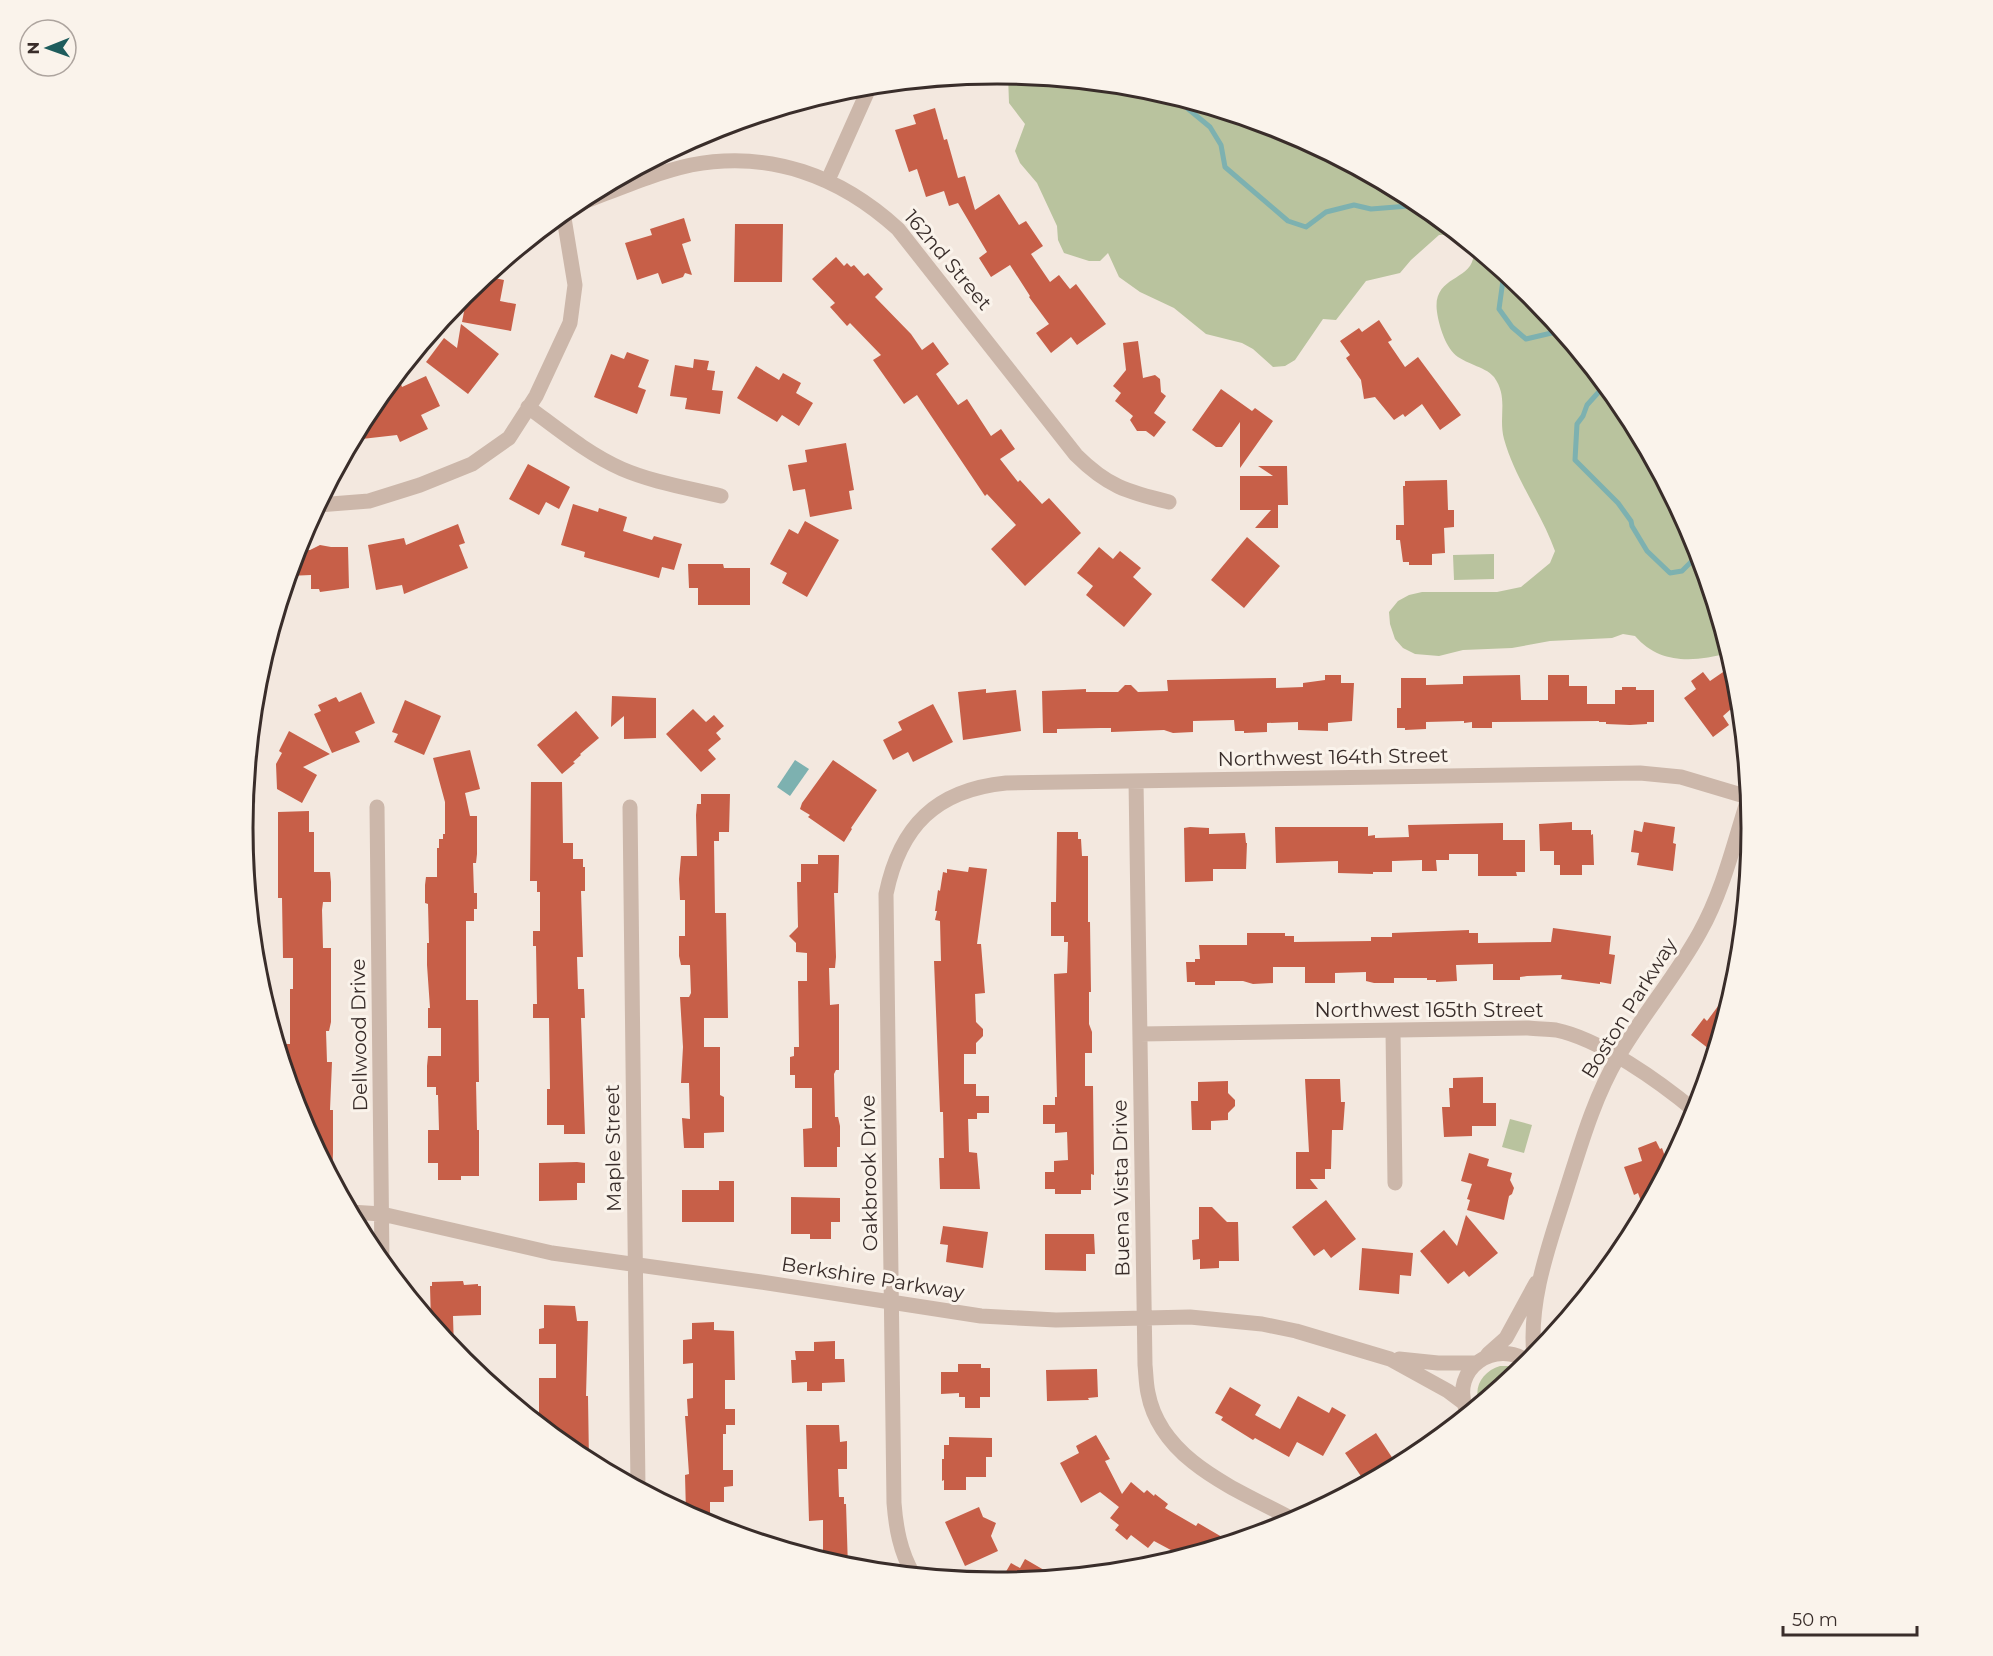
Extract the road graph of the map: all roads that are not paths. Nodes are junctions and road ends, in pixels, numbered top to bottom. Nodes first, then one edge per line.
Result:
1 (866, 96) edge
2 (828, 180) junction
3 (609, 193) edge
4 (565, 223) edge
5 (528, 407) junction
6 (721, 496) dead end
7 (1169, 502) dead end
8 (327, 504) edge
9 (1136, 781) junction
10 (1740, 795) edge
11 (377, 807) dead end
12 (630, 807) dead end
13 (925, 816) joint
14 (1741, 821) edge
15 (1393, 1031) junction
16 (1140, 1034) junction
17 (1617, 1058) junction
18 (1687, 1105) edge
19 (1395, 1183) dead end
20 (360, 1213) edge
21 (382, 1214) junction
22 (382, 1247) edge
23 (636, 1265) junction
24 (1540, 1275) junction
25 (892, 1302) junction
26 (1144, 1317) junction
27 (1533, 1343) edge
28 (1520, 1356) edge
29 (1390, 1359) junction
30 (1481, 1360) junction
31 (1465, 1405) edge
32 (1464, 1406) edge
33 (638, 1479) edge
34 (1283, 1514) edge
35 (910, 1567) edge

1 - 2 street
2 - 3 street, 162nd Street
2 - 7 street, 162nd Street
4 - 5 street
5 - 6 street
5 - 8 street
9 - 10 street, Northwest 164th Street
9 - 13 street, Northwest 164th Street
9 - 16 street, Buena Vista Drive
11 - 21 street, Dellwood Drive
12 - 23 street, Maple Street
13 - 25 street, Oakbrook Drive
14 - 17 street, Boston Parkway
15 - 16 street, Northwest 165th Street
15 - 17 street, Northwest 165th Street
15 - 19 street
16 - 26 street, Buena Vista Drive
17 - 18 street, Northwest 165th Street
17 - 24 street, Boston Parkway
20 - 21 street, Berkshire Parkway
21 - 22 street, Dellwood Drive
21 - 23 street, Berkshire Parkway
23 - 25 street, Berkshire Parkway
23 - 33 street, Maple Street
24 - 27 street, Boston Parkway
24 - 30 street, Boston Parkway
25 - 26 street, Berkshire Parkway
25 - 35 street, Oakbrook Drive
26 - 29 street, Berkshire Parkway
26 - 34 street, Buena Vista Drive
28 - 30 street, Berkshire Parkway
29 - 30 street, Berkshire Parkway
29 - 32 street, Berkshire Parkway
30 - 31 street, Boston Parkway

